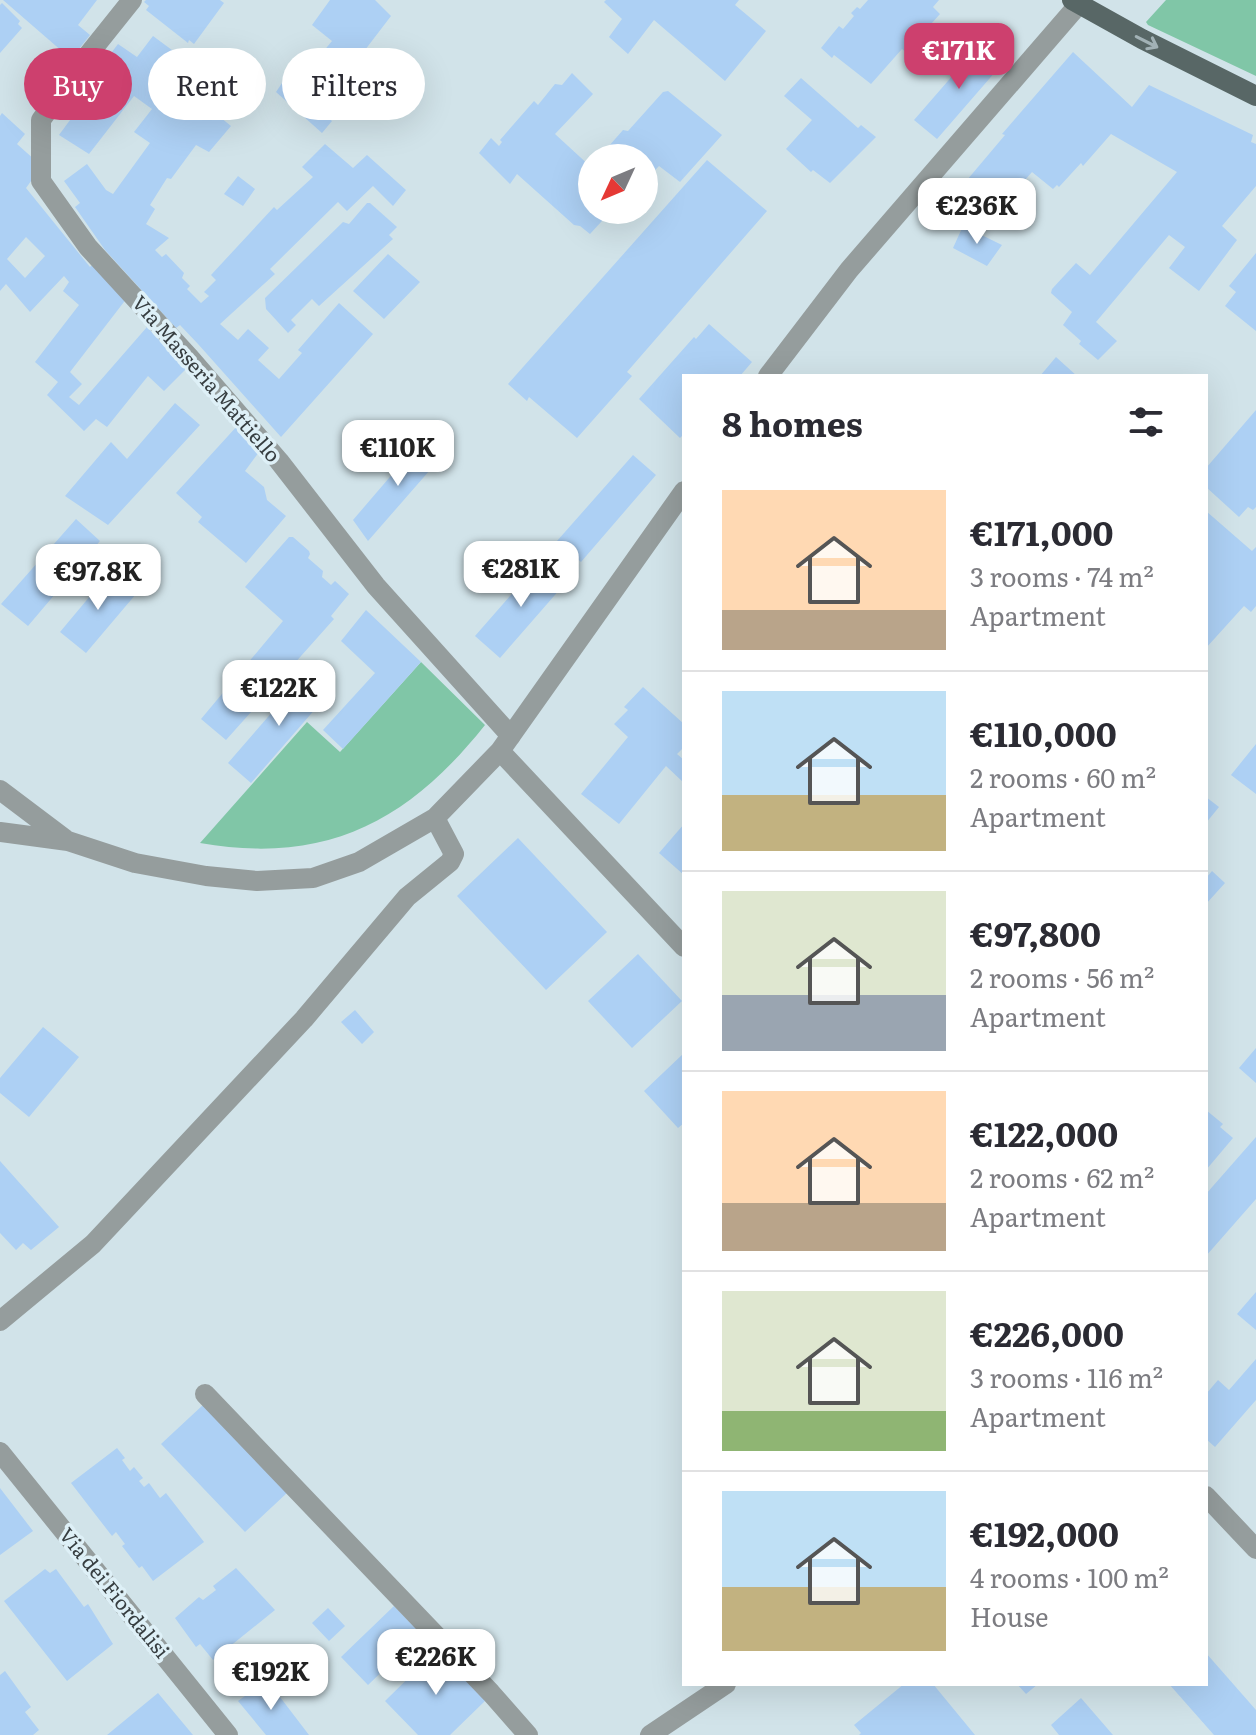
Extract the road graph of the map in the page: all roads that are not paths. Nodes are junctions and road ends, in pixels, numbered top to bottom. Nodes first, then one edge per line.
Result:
1 (132, 0) edge
2 (1076, 2) edge
3 (1256, 96) edge
4 (770, 374) edge
5 (682, 494) edge
6 (505, 743) junction
7 (3, 790) edge
8 (435, 818) junction
9 (0, 832) edge
10 (68, 841) junction
11 (682, 945) edge
12 (0, 1321) edge
13 (205, 1394) dead end
14 (0, 1452) edge
15 (1208, 1498) edge
16 (1256, 1549) edge
17 (723, 1686) edge
18 (228, 1735) edge
19 (528, 1735) edge
20 (650, 1735) edge

1 - 6 street, Via Masseria Mattiello
2 -> 3 main road
2 - 4 street
5 - 6 street
6 - 8 street
6 - 11 street, Via Masseria Mattiello
7 - 10 street
8 - 10 street
8 - 12 street
9 - 10 street
13 - 19 street
14 - 18 street, Via dei Fiordalisi
15 - 16 street
17 - 20 street

